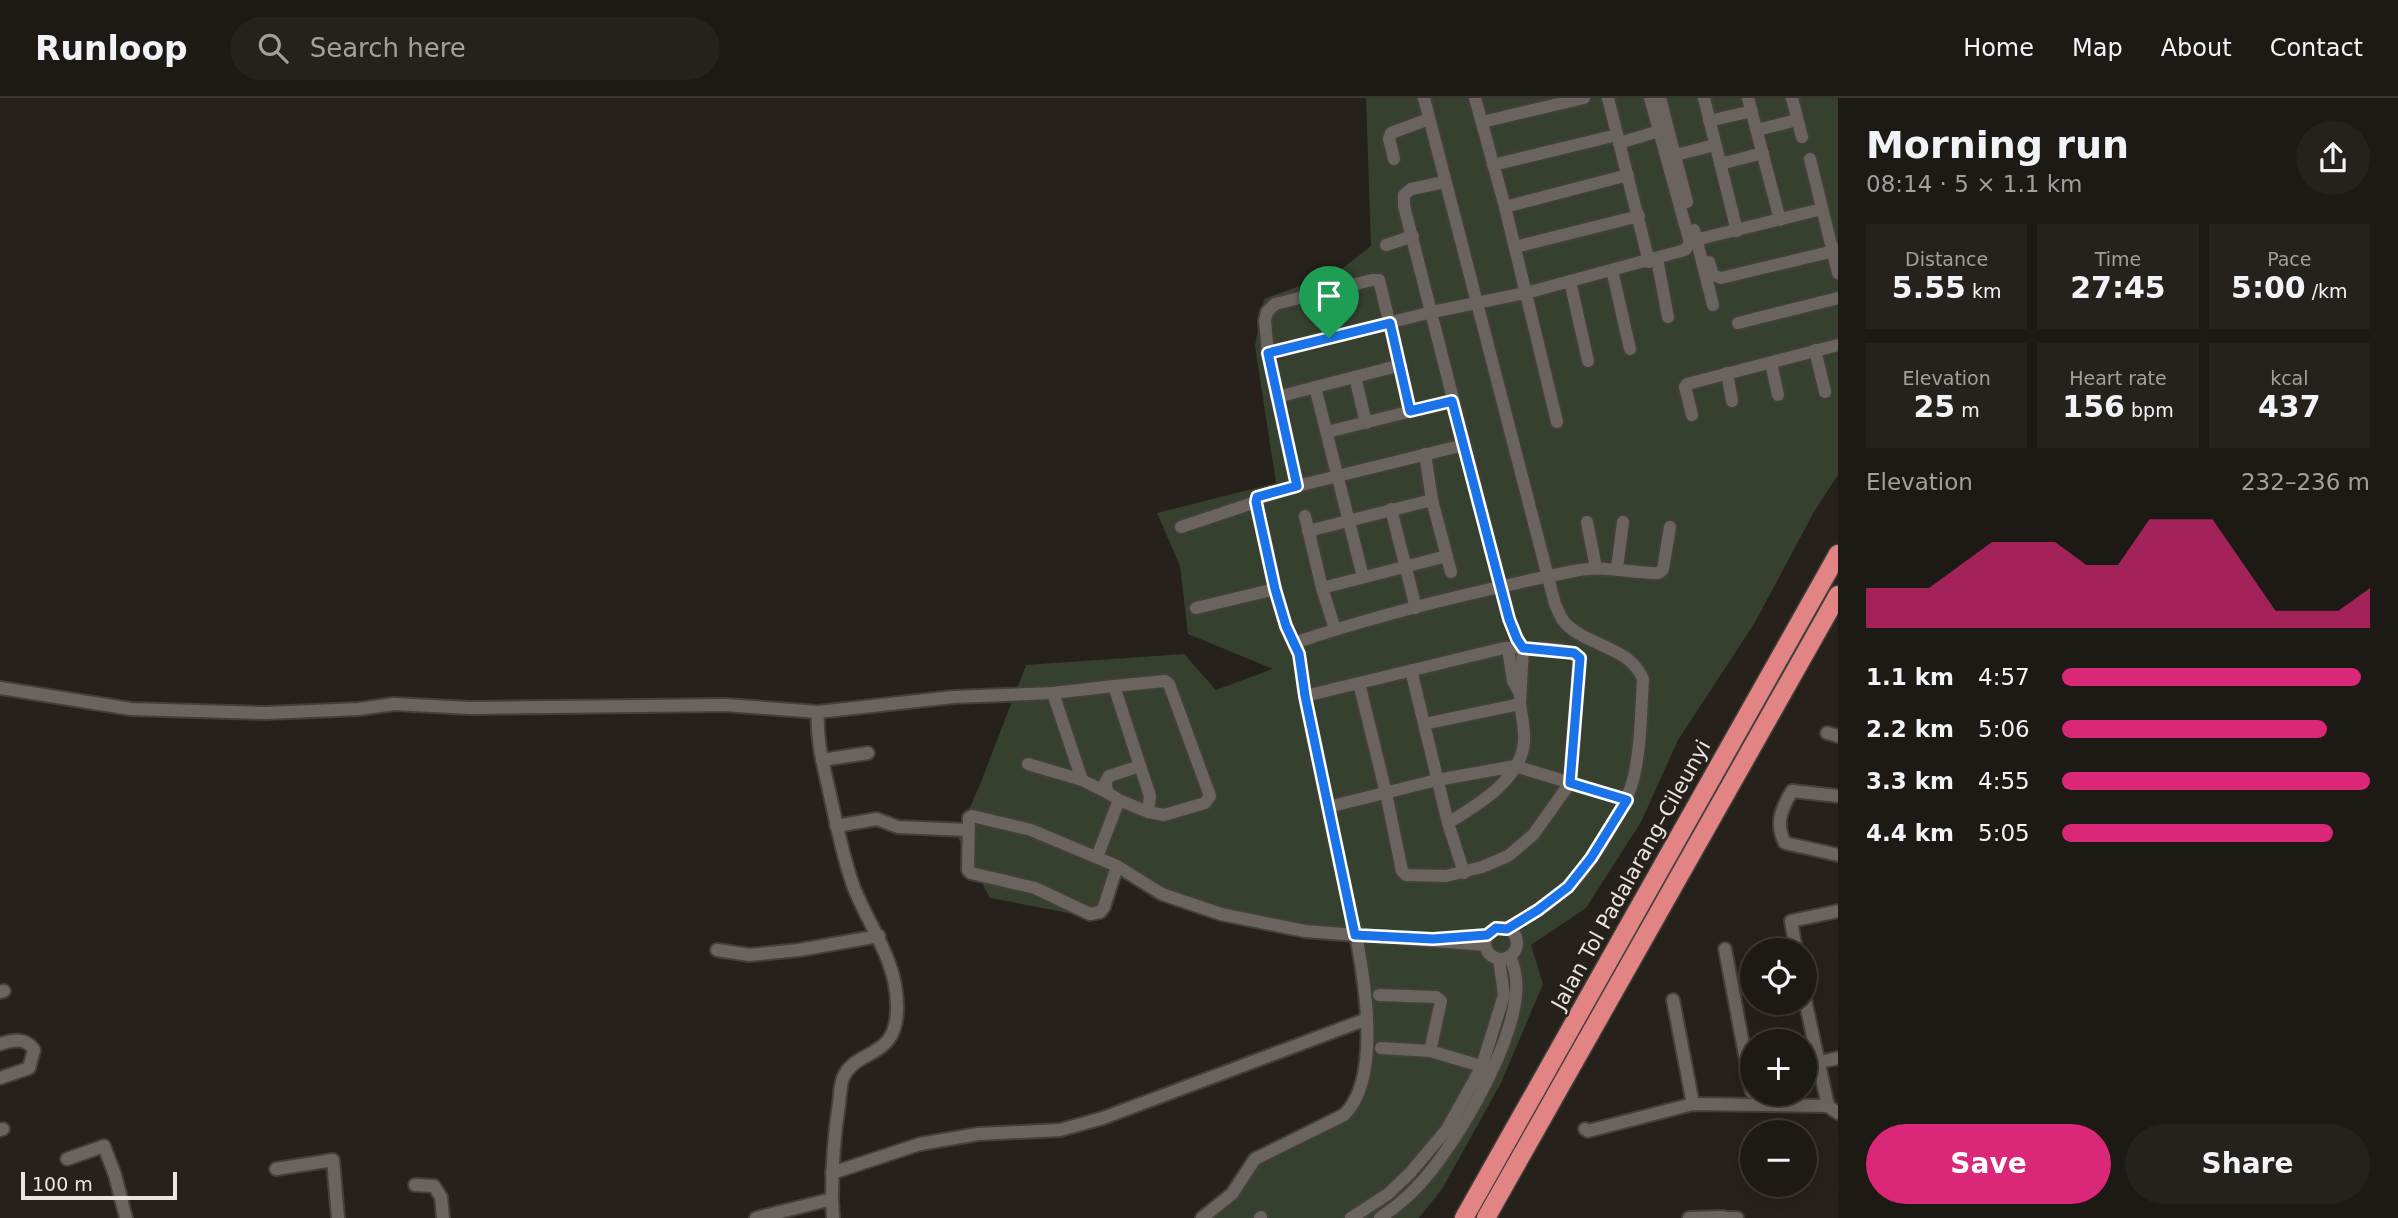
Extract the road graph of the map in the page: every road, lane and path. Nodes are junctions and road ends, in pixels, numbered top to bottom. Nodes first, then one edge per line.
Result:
1 (1424, 98) edge
2 (1475, 98) edge
3 (1584, 98) edge
4 (1608, 98) edge
5 (1650, 98) edge
6 (1660, 98) edge
7 (1703, 98) edge
8 (1748, 98) edge
9 (1792, 98) edge
10 (1752, 111) junction
11 (1429, 119) junction
12 (1797, 120) junction
13 (1709, 121) junction
14 (1482, 122) junction
15 (1663, 130) junction
16 (1757, 130) junction
17 (1802, 137) dead end
18 (1618, 139) junction
19 (1715, 145) junction
20 (1763, 153) junction
21 (1670, 156) junction
22 (1394, 159) dead end
23 (1810, 159) dead end
24 (1720, 164) junction
25 (1493, 165) junction
26 (1628, 176) junction
27 (1445, 182) junction
28 (1505, 206) junction
29 (1822, 209) junction
30 (1639, 216) junction
31 (1780, 220) junction
32 (1737, 231) junction
33 (1413, 236) junction
34 (1697, 240) junction
35 (1386, 245) dead end
36 (1515, 247) junction
37 (1835, 251) edge
38 (1653, 260) junction
39 (1612, 270) junction
40 (1838, 273) edge
41 (1570, 281) junction
42 (1526, 292) junction
43 (1838, 298) edge
44 (1477, 303) junction
45 (1713, 305) dead end
46 (1432, 312) junction
47 (1668, 317) dead end
48 (1390, 323) junction
49 (1738, 323) dead end
50 (1838, 345) edge
51 (1630, 349) dead end
52 (1815, 350) junction
53 (1268, 353) junction
54 (1588, 361) dead end
55 (1771, 363) junction
56 (1401, 365) junction
57 (1727, 373) junction
58 (1355, 377) junction
59 (1315, 387) junction
60 (1825, 391) dead end
61 (1778, 395) dead end
62 (1277, 397) junction
63 (1452, 401) junction
64 (1732, 401) dead end
65 (1410, 411) junction
66 (1692, 415) dead end
67 (1557, 422) dead end
68 (1367, 423) junction
69 (1327, 432) junction
70 (1464, 445) junction
71 (1425, 454) junction
72 (1338, 475) junction
73 (1297, 486) junction
74 (1432, 500) junction
75 (1256, 502) junction
76 (1391, 509) junction
77 (1305, 516) dead end
78 (1349, 520) junction
79 (1587, 522) dead end
80 (1623, 523) dead end
81 (1181, 527) dead end
82 (1670, 527) dead end
83 (1308, 531) junction
84 (1838, 554) edge
85 (1447, 556) junction
86 (1406, 565) junction
87 (1596, 568) junction
88 (1617, 568) junction
89 (1451, 572) dead end
90 (1363, 577) junction
91 (1548, 577) junction
92 (1500, 587) junction
93 (1322, 588) junction
94 (1275, 589) junction
95 (1838, 595) edge
96 (1196, 608) dead end
97 (1416, 608) junction
98 (1335, 629) junction
99 (1294, 643) junction
100 (1523, 648) junction
101 (1508, 649) junction
102 (1411, 670) junction
103 (1359, 683) junction
104 (1114, 686) junction
105 (0, 688) edge
106 (1053, 693) junction
107 (1305, 696) junction
108 (1520, 699) junction
109 (818, 712) junction
110 (1424, 724) junction
111 (868, 754) dead end
112 (822, 760) junction
113 (1028, 764) dead end
114 (1140, 766) junction
115 (1515, 766) junction
116 (1082, 780) junction
117 (1437, 780) junction
118 (1570, 783) junction
119 (1386, 793) junction
120 (1114, 796) junction
121 (1838, 796) edge
122 (1627, 800) junction
123 (1328, 807) junction
124 (1148, 812) junction
125 (1448, 823) junction
126 (836, 826) junction
127 (967, 830) junction
128 (1838, 855) edge
129 (1097, 857) junction
130 (1117, 866) junction
131 (1464, 873) junction
132 (1838, 911) edge
133 (1511, 932) junction
134 (1355, 935) junction
135 (879, 936) junction
136 (1794, 938) edge
137 (1486, 940) junction
138 (1725, 948) dead end
139 (717, 950) dead end
140 (1505, 958) junction
141 (1379, 995) dead end
142 (1673, 1000) dead end
143 (1808, 1015) edge
144 (1367, 1019) junction
145 (1740, 1029) edge
146 (0, 1044) edge
147 (1381, 1048) dead end
148 (1430, 1051) junction
149 (1838, 1058) edge
150 (1819, 1062) junction
151 (1487, 1068) junction
152 (0, 1078) edge
153 (1740, 1099) edge
154 (1693, 1104) junction
155 (1808, 1106) edge
156 (1833, 1110) edge
157 (1585, 1129) dead end
158 (67, 1159) dead end
159 (276, 1169) dead end
160 (832, 1173) junction
161 (415, 1185) dead end
162 (832, 1199) junction
163 (126, 1218) edge
164 (338, 1218) edge
165 (443, 1218) edge
166 (756, 1218) edge
167 (833, 1218) edge
168 (1202, 1218) edge
169 (1351, 1218) edge
170 (1380, 1218) edge
171 (1464, 1218) edge
172 (1486, 1218) edge
173 (1689, 1218) edge
174 (1728, 1218) edge

1 - 11 street
2 - 14 street
3 - 14 street
4 - 18 street
5 - 15 street
6 - 15 street
7 - 13 street
8 - 10 street
9 - 12 street
10 - 13 street
10 - 16 street
11 - 22 street
11 - 27 street
12 - 16 street
12 - 17 street
13 - 19 street
14 - 25 street
15 - 18 street
15 - 21 street
16 - 20 street
18 - 25 street
18 - 26 street
19 - 21 street
19 - 24 street
20 - 24 street
20 - 31 street
21 - 34 street
23 - 29 street
24 - 32 street
25 - 28 street
26 - 28 street
26 - 30 street
27 - 33 street
27 - 44 street
28 - 36 street
29 - 31 street
29 - 37 street
30 - 36 street
30 - 38 street
31 - 32 street
32 - 34 street
33 - 35 street
33 - 46 street
34 - 37 street
34 - 38 street
34 - 45 street
36 - 42 street
37 - 40 street
38 - 39 street
38 - 47 street
39 - 41 street
39 - 51 street
41 - 42 street
41 - 54 street
42 - 44 street
42 - 67 street
43 - 49 street
44 - 46 street
44 - 91 street
46 - 48 street
46 - 63 street
48 - 53 street
48 - 53 street
48 - 56 street
50 - 52 street
52 - 55 street
52 - 60 street
53 - 62 street
55 - 57 street
55 - 61 street
56 - 58 street
56 - 65 street
57 - 64 street
57 - 66 street
58 - 59 street
58 - 68 street
59 - 62 street
59 - 69 street
62 - 73 street
63 - 65 street
63 - 70 street
65 - 68 street
68 - 69 street
69 - 72 street
70 - 71 street
70 - 92 street
71 - 72 street
71 - 74 street
72 - 73 street
72 - 78 street
73 - 75 street
74 - 76 street
74 - 85 street
75 - 81 street
75 - 94 street
76 - 78 street
76 - 86 street
77 - 83 street
78 - 83 street
78 - 90 street
79 - 87 street
80 - 88 street
82 - 88 street
83 - 93 street
84 - 171 highway, Jalan Tol Padalarang–Cileunyi
85 - 86 street
85 - 89 street
86 - 90 street
86 - 97 street
87 - 88 street
87 - 91 street
90 - 93 street
91 - 92 street
91 - 122 street
92 - 97 street
92 - 100 street
93 - 98 street
94 - 96 street
94 - 99 street
95 - 172 highway, Jalan Tol Padalarang–Cileunyi
97 - 98 street
98 - 99 street
99 - 107 street
100 - 101 street
100 - 108 street
100 - 118 street
101 - 102 street
101 - 108 street
102 - 103 street
102 - 110 street
103 - 107 street
103 - 119 street
104 - 106 street
104 - 114 street
104 - 124 street
105 - 109 street
106 - 109 street
106 - 116 street
107 - 123 street
108 - 110 street
108 - 115 street
109 - 112 street
110 - 117 street
111 - 112 street
112 - 126 street
113 - 116 street
114 - 120 street
114 - 124 street
115 - 117 street
115 - 118 street
115 - 125 street
116 - 120 street
117 - 119 street
117 - 125 street
118 - 122 street
118 - 131 street
119 - 123 street
119 - 131 street
120 - 124 street
120 - 129 street
121 - 128 street
122 - 133 street
123 - 134 street
125 - 131 street
126 - 127 street
126 - 135 street
127 - 129 street
127 - 130 street
129 - 130 street
130 - 134 street
132 - 136 street
133 - 137 street
133 - 140 street
134 - 137 street
134 - 144 street
135 - 139 street
135 - 160 street
137 - 140 street
138 - 145 street
140 - 151 street
141 - 148 street
142 - 154 street
143 - 150 street
144 - 160 street
144 - 168 street
146 - 152 street
147 - 148 street
148 - 151 street
149 - 150 street
150 - 156 street
151 - 169 street
151 - 170 street
153 - 154 street
154 - 157 street
155 - 156 street
158 - 163 street
159 - 164 street
160 - 162 street
161 - 165 street
162 - 166 street
162 - 167 street
173 - 174 street

